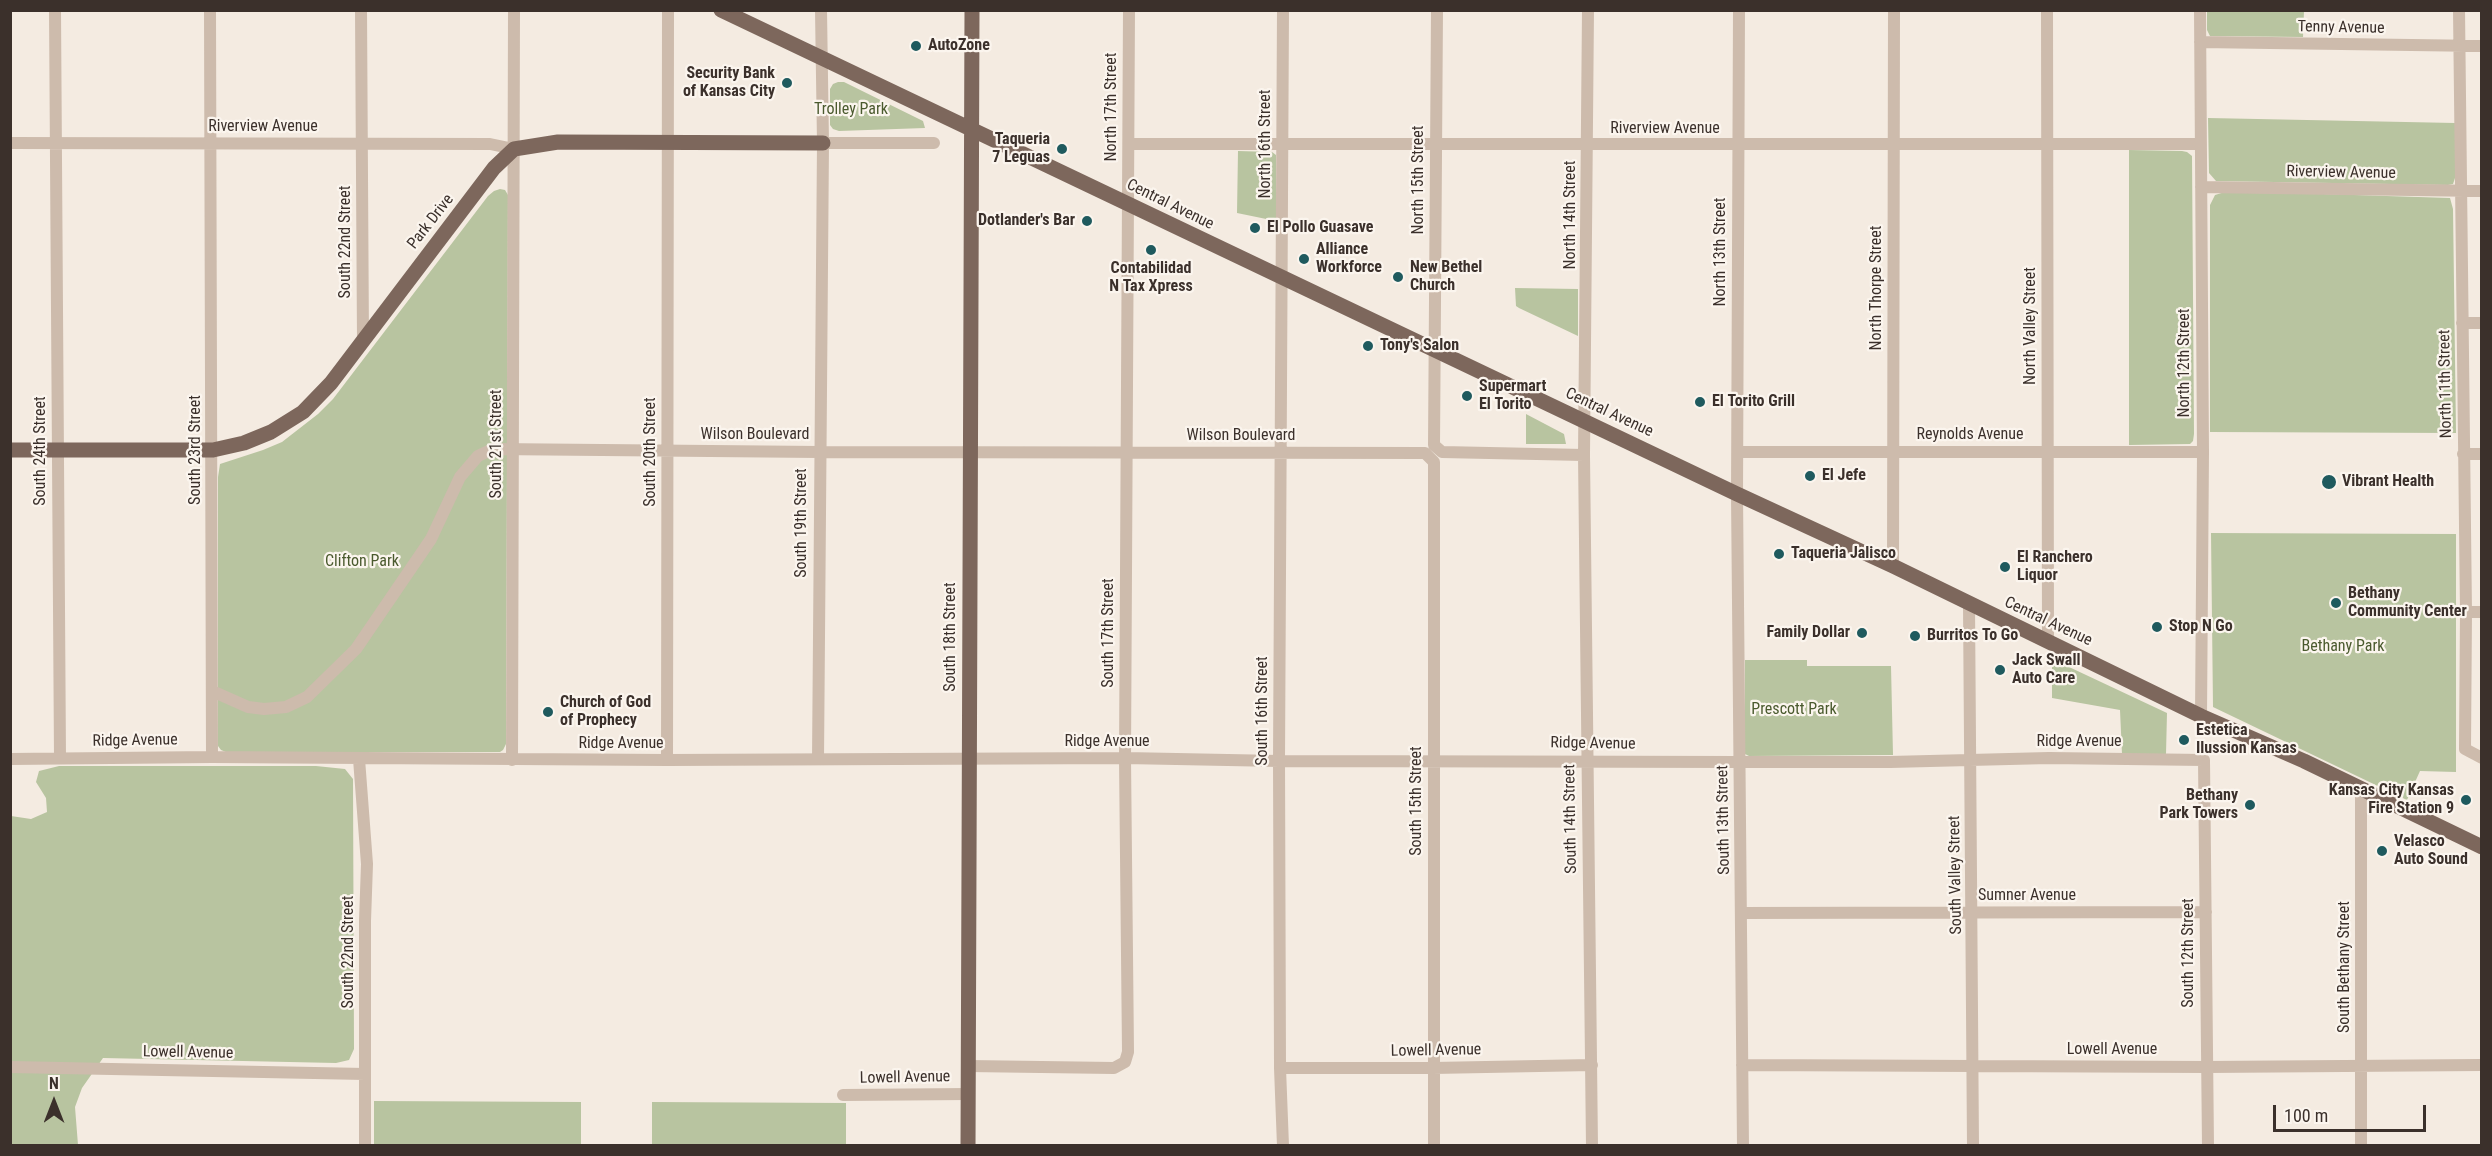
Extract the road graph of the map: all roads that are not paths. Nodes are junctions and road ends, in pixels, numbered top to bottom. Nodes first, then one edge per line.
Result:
1 (55, 10) edge
2 (210, 10) edge
3 (361, 10) edge
4 (514, 10) edge
5 (668, 10) edge
6 (721, 10) edge
7 (821, 10) edge
8 (972, 10) edge
9 (1129, 10) edge
10 (1283, 10) edge
11 (1437, 10) edge
12 (1588, 10) edge
13 (1739, 10) edge
14 (1894, 10) edge
15 (2048, 10) edge
16 (2200, 10) edge
17 (2459, 10) edge
18 (2200, 42) junction
19 (2459, 46) junction
20 (2481, 46) edge
21 (822, 59) junction
22 (970, 130) junction
23 (823, 142) junction
24 (10, 143) edge
25 (55, 143) junction
26 (667, 143) junction
27 (934, 143) dead end
28 (210, 144) junction
29 (362, 144) junction
30 (1129, 144) junction
31 (1283, 144) junction
32 (1893, 144) junction
33 (2047, 144) junction
34 (2200, 144) junction
35 (1436, 145) junction
36 (1588, 146) junction
37 (1738, 146) junction
38 (514, 149) junction
39 (2201, 187) junction
40 (2460, 191) junction
41 (2481, 191) edge
42 (1127, 204) junction
43 (1281, 278) junction
44 (2462, 323) junction
45 (2481, 323) edge
46 (363, 341) junction
47 (1434, 351) junction
48 (1584, 420) junction
49 (514, 448) junction
50 (10, 450) edge
51 (58, 450) junction
52 (213, 450) junction
53 (667, 451) junction
54 (819, 452) junction
55 (970, 452) junction
56 (1738, 452) junction
57 (1894, 452) junction
58 (2048, 452) junction
59 (2203, 452) junction
60 (1127, 453) junction
61 (1279, 453) junction
62 (1434, 453) junction
63 (2463, 454) junction
64 (2481, 454) edge
65 (1584, 455) junction
66 (1737, 494) junction
67 (1893, 566) junction
68 (1969, 605) junction
69 (2466, 612) junction
70 (2481, 612) edge
71 (2048, 642) junction
72 (212, 691) junction
73 (2201, 716) junction
74 (212, 757) junction
75 (2477, 757) edge
76 (60, 758) junction
77 (968, 758) junction
78 (1125, 758) junction
79 (10, 759) edge
80 (359, 759) junction
81 (818, 759) junction
82 (512, 760) junction
83 (667, 760) junction
84 (1434, 760) junction
85 (1587, 760) junction
86 (2204, 760) joint
87 (1279, 761) junction
88 (1971, 761) junction
89 (1739, 762) junction
90 (2361, 789) junction
91 (2481, 847) edge
92 (2206, 912) junction
93 (1741, 913) junction
94 (1973, 913) junction
95 (1125, 1062) joint
96 (1592, 1065) junction
97 (1742, 1065) junction
98 (2481, 1065) edge
99 (968, 1066) junction
100 (1973, 1066) junction
101 (2361, 1066) junction
102 (10, 1067) edge
103 (2207, 1067) junction
104 (1280, 1068) junction
105 (1433, 1068) junction
106 (365, 1074) junction
107 (968, 1094) junction
108 (843, 1095) dead end
109 (365, 1146) edge
110 (968, 1146) edge
111 (1282, 1146) edge
112 (1434, 1146) edge
113 (1592, 1146) edge
114 (1743, 1146) edge
115 (1973, 1146) edge
116 (2208, 1146) edge
117 (2361, 1146) edge

1 - 25 street, South 24th Street
2 - 28 street, South 23rd Street
3 - 29 street, South 22nd Street
4 - 38 street, South 21st Street
5 - 26 street, South 20th Street
6 - 21 main road, Central Avenue
7 - 21 street, South 19th Street
8 - 22 main road, South 18th Street
9 - 30 street, North 17th Street
10 - 31 street, North 16th Street
11 - 35 street, North 15th Street
12 - 36 street, North 14th Street
13 - 37 street, North 13th Street
14 - 32 street, North Thorpe Street
15 - 33 street, North Valley Street
16 - 18 street, North 12th Street
17 - 19 street, North 11th Street
18 - 19 street, Tenny Avenue
18 - 34 street, North 12th Street
19 - 20 street, Tenny Avenue
19 - 40 street, North 11th Street
21 - 22 main road, Central Avenue
21 - 23 street, South 19th Street
22 - 42 main road, Central Avenue
22 - 55 main road, South 18th Street
23 - 26 main road
23 - 27 street
23 - 54 street, South 19th Street
24 - 25 street, Riverview Avenue
25 - 28 street, Riverview Avenue
25 - 51 street, South 24th Street
26 - 38 main road
26 - 53 street, South 20th Street
28 - 29 street, Riverview Avenue
28 - 52 street, South 23rd Street
29 - 38 street, Riverview Avenue
29 - 46 street, South 22nd Street
30 - 31 street, Riverview Avenue
30 - 42 street, North 17th Street
31 - 35 street, Riverview Avenue
31 - 43 street, North 16th Street
32 - 33 street, Riverview Avenue
32 - 37 street, Riverview Avenue
32 - 57 street, North Thorpe Street
33 - 34 street, Riverview Avenue
33 - 58 street, North Valley Street
34 - 39 street, North 12th Street
35 - 36 street, Riverview Avenue
35 - 47 street, North 15th Street
36 - 37 street, Riverview Avenue
36 - 48 street, North 14th Street
37 - 56 street, North 13th Street
38 - 46 main road, Park Drive
38 - 49 street, South 21st Street
39 - 40 street, Riverview Avenue
39 - 59 street, North 12th Street
40 - 41 street, Riverview Avenue
40 - 44 street, North 11th Street
42 - 43 main road, Central Avenue
42 - 60 street, South 17th Street
43 - 47 main road, Central Avenue
43 - 61 street, South 16th Street
44 - 45 street
44 - 63 street, North 11th Street
46 - 52 main road, Park Drive
47 - 48 main road, Central Avenue
47 - 62 street, South 15th Street
48 - 65 street, South 14th Street
48 - 66 main road, Central Avenue
49 - 53 street, Wilson Boulevard
49 - 72 street, Wilson Boulevard
49 - 82 street, South 21st Street
50 - 51 main road, Park Drive
51 - 52 main road, Park Drive
51 - 76 street, South 24th Street
52 - 72 street, South 23rd Street
53 - 54 street, Wilson Boulevard
53 - 83 street, South 20th Street
54 - 55 street, Wilson Boulevard
54 - 81 street, South 19th Street
55 - 60 street, Wilson Boulevard
55 - 77 main road, South 18th Street
56 - 57 street, Reynolds Avenue
56 - 66 street, North 13th Street
57 - 58 street, Reynolds Avenue
57 - 67 street, North Thorpe Street
58 - 59 street, Reynolds Avenue
58 - 71 street, North Valley Street
59 - 73 street, North 12th Street
60 - 61 street, Wilson Boulevard
60 - 78 street, South 17th Street
61 - 62 street, Wilson Boulevard
61 - 87 street, South 16th Street
62 - 65 street, Wilson Boulevard
62 - 84 street, South 15th Street
63 - 64 street
63 - 69 street, North 11th Street
65 - 85 street, South 14th Street
66 - 67 main road, Central Avenue
66 - 89 street, South 13th Street
67 - 68 main road, Central Avenue
68 - 71 main road, Central Avenue
68 - 88 street, South Valley Street
69 - 70 street
69 - 75 street, North 11th Street
71 - 73 main road, Central Avenue
72 - 74 street, South 23rd Street
73 - 90 main road, Central Avenue
74 - 76 street, Ridge Avenue
74 - 80 street, Ridge Avenue
76 - 79 street, Ridge Avenue
77 - 78 street, Ridge Avenue
77 - 81 street, Ridge Avenue
77 - 99 main road, South 18th Street
78 - 87 street, Ridge Avenue
78 - 95 street, South 17th Street
80 - 82 street, Ridge Avenue
80 - 106 street, South 22nd Street
81 - 83 street, Ridge Avenue
82 - 83 street, Ridge Avenue
84 - 85 street, Ridge Avenue
84 - 87 street, Ridge Avenue
84 - 105 street, South 15th Street
85 - 89 street, Ridge Avenue
85 - 96 street, South 14th Street
86 - 88 street, Ridge Avenue
86 - 92 street, South 12th Street
87 - 104 street, South 16th Street
88 - 89 street, Ridge Avenue
88 - 94 street, South Valley Street
89 - 93 street, South 13th Street
90 - 91 main road, Central Avenue
90 - 101 street, South Bethany Street
92 - 94 street, Sumner Avenue
92 - 103 street, South 12th Street
93 - 94 street, Sumner Avenue
93 - 97 street, South 13th Street
94 - 100 street, South Valley Street
95 - 99 street, Lowell Avenue
96 - 105 street, Lowell Avenue
96 - 113 street, South 14th Street
97 - 100 street, Lowell Avenue
97 - 114 street, South 13th Street
98 - 101 street, Lowell Avenue
99 - 107 main road, South 18th Street
100 - 103 street, Lowell Avenue
100 - 115 street, South Valley Street
101 - 103 street, Lowell Avenue
101 - 117 street, South Bethany Street
102 - 106 street, Lowell Avenue
103 - 116 street, South 12th Street
104 - 105 street, Lowell Avenue
104 - 111 street, South 16th Street
105 - 112 street, South 15th Street
106 - 109 street, South 22nd Street
107 - 108 street, Lowell Avenue
107 - 110 main road, South 18th Street

